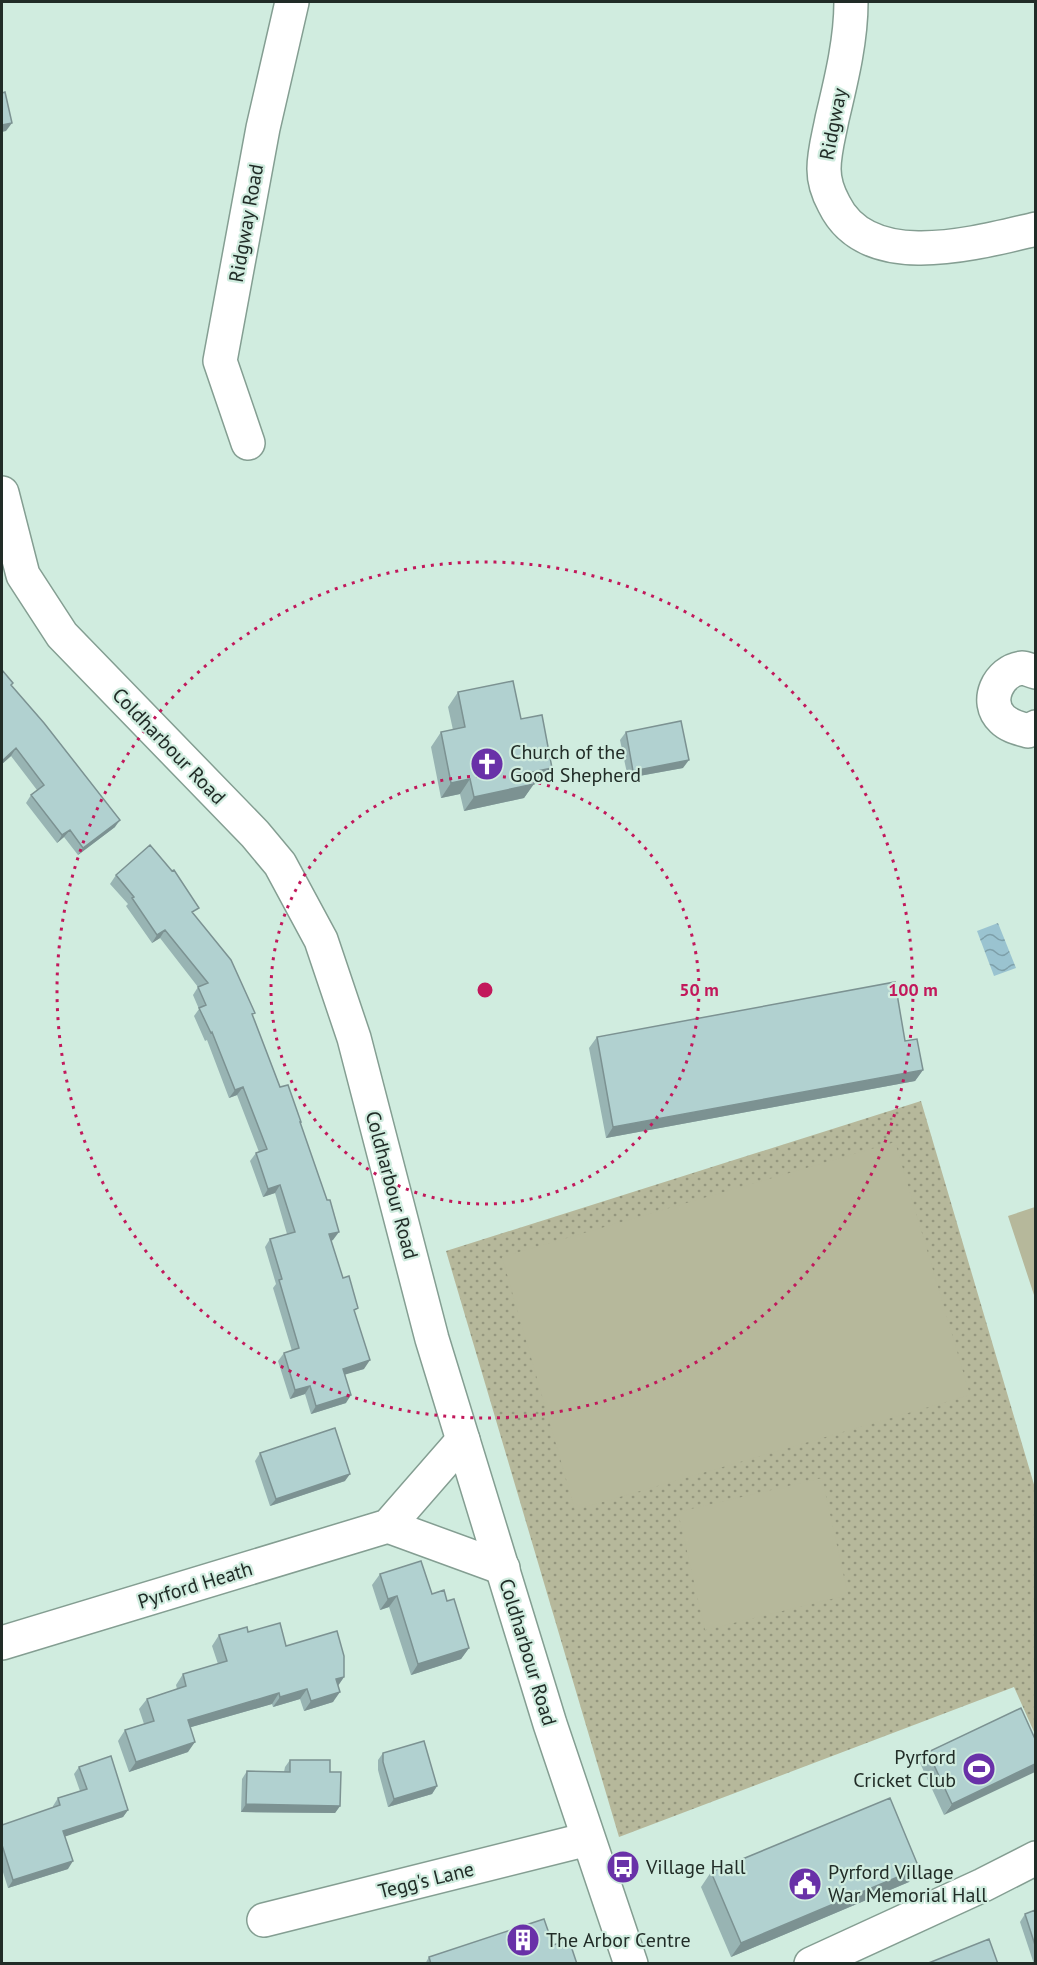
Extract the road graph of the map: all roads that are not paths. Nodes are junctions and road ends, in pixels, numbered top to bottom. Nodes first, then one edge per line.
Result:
1 (292, 2) edge
2 (850, 2) edge
3 (1035, 229) edge
4 (248, 443) dead end
5 (2, 493) edge
6 (1035, 672) edge
7 (1035, 727) edge
8 (463, 1440) junction
9 (388, 1526) junction
10 (502, 1568) junction
11 (2, 1643) edge
12 (588, 1839) junction
13 (1035, 1858) edge
14 (264, 1920) dead end
15 (631, 1964) edge
16 (811, 1964) edge

1 - 4 street, Ridgway Road
2 - 3 street, Ridgway
5 - 8 street, Coldharbour Road
6 - 7 street
8 - 9 street
8 - 10 street, Coldharbour Road
9 - 10 street
9 - 11 street, Pyrford Heath
10 - 12 street, Coldharbour Road
12 - 14 street, Tegg's Lane
12 - 15 street, Coldharbour Road
13 - 16 street

